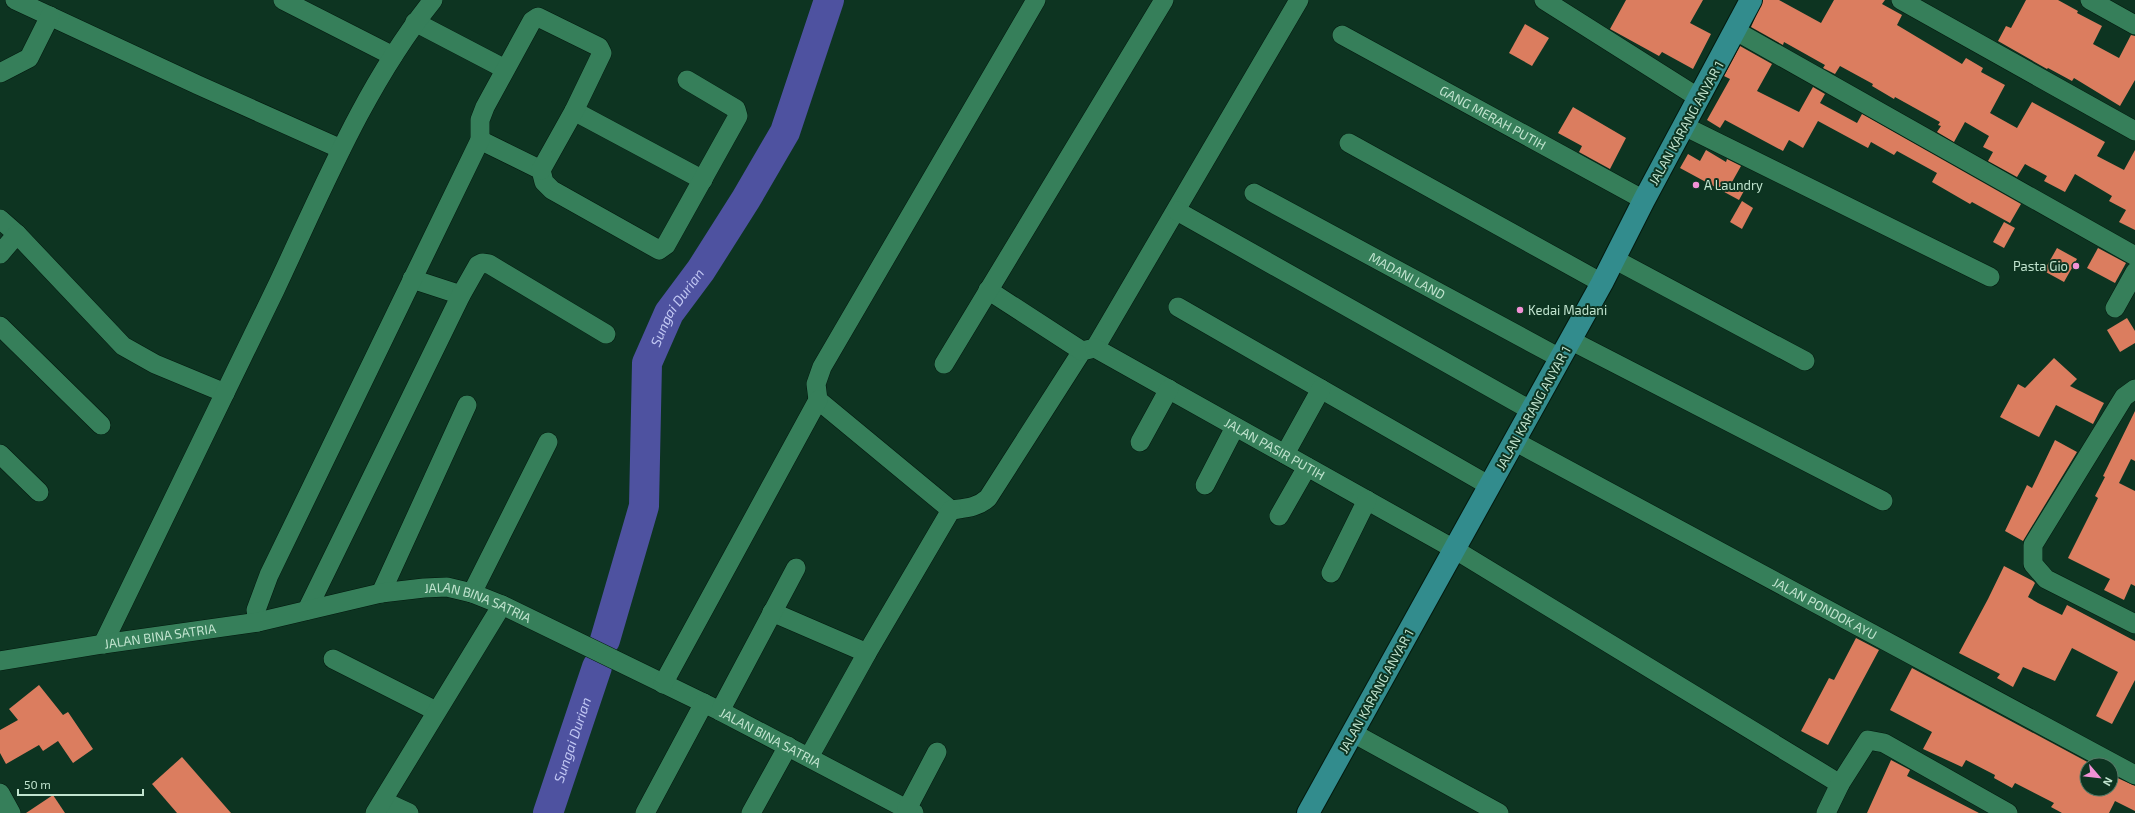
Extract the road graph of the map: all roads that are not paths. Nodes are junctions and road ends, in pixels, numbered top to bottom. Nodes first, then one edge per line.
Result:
1 (15, 0) edge
2 (283, 0) edge
3 (434, 0) edge
4 (1036, 0) edge
5 (1164, 0) edge
6 (1299, 0) edge
7 (1544, 0) edge
8 (1751, 0) edge
9 (1901, 0) edge
10 (2090, 0) edge
11 (50, 16) junction
12 (415, 22) junction
13 (2135, 25) edge
14 (1736, 32) junction
15 (1342, 35) dead end
16 (393, 56) junction
17 (504, 69) junction
18 (0, 73) edge
19 (688, 80) dead end
20 (1699, 98) junction
21 (574, 111) junction
22 (1684, 126) junction
23 (2135, 131) edge
24 (480, 140) junction
25 (1349, 143) dead end
26 (341, 149) junction
27 (541, 170) junction
28 (703, 180) junction
29 (1254, 193) dead end
30 (1644, 200) junction
31 (1177, 211) junction
32 (0, 219) edge
33 (17, 234) junction
34 (0, 254) edge
35 (2135, 256) edge
36 (1614, 259) junction
37 (2135, 272) edge
38 (1990, 277) dead end
39 (412, 279) junction
40 (1602, 283) junction
41 (988, 290) junction
42 (460, 295) junction
43 (1178, 307) dead end
44 (2115, 308) dead end
45 (0, 326) edge
46 (606, 334) dead end
47 (1565, 349) junction
48 (1088, 350) junction
49 (1805, 361) dead end
50 (944, 364) dead end
51 (1321, 389) junction
52 (2135, 389) edge
53 (1169, 390) junction
54 (225, 393) junction
55 (818, 400) junction
56 (467, 405) dead end
57 (1532, 411) junction
58 (101, 425) dead end
59 (1235, 427) junction
60 (1514, 441) junction
61 (548, 442) dead end
62 (1140, 442) dead end
63 (0, 454) edge
64 (1285, 454) junction
65 (1307, 467) junction
66 (1206, 484) dead end
67 (1490, 486) junction
68 (39, 492) dead end
69 (1367, 500) junction
70 (1883, 501) dead end
71 (951, 510) junction
72 (1279, 516) dead end
73 (1454, 549) junction
74 (796, 568) dead end
75 (1331, 573) dead end
76 (382, 593) junction
77 (472, 593) junction
78 (502, 605) junction
79 (307, 610) junction
80 (772, 612) junction
81 (2134, 621) edge
82 (258, 622) junction
83 (103, 644) junction
84 (867, 653) junction
85 (333, 658) dead end
86 (0, 661) edge
87 (663, 684) junction
88 (712, 707) junction
89 (436, 711) junction
90 (1353, 733) junction
91 (788, 746) junction
92 (937, 752) dead end
93 (809, 757) junction
94 (2135, 775) edge
95 (1840, 784) junction
96 (0, 793) edge
97 (379, 807) edge
98 (910, 811) edge
99 (11, 813) edge
100 (409, 813) edge
101 (646, 813) edge
102 (751, 813) edge
103 (1308, 813) edge
104 (1499, 813) edge
105 (1826, 813) edge
106 (2008, 813) edge

1 - 11 street
2 - 16 street
3 - 12 street
4 - 55 street
5 - 41 street
6 - 31 street
7 - 20 street
8 - 14 main road, JALAN KARANG ANYAR 1
9 - 23 street
10 - 13 street
11 - 18 street
11 - 26 street
12 - 16 street
12 - 17 street
14 - 20 main road, JALAN KARANG ANYAR 1
14 - 35 street
15 - 30 street, GANG MERAH PUTIH
16 - 26 street
17 - 21 street
17 - 24 street
19 - 28 street
20 - 22 main road, JALAN KARANG ANYAR 1
21 - 27 street
21 - 28 street
22 - 30 main road, JALAN KARANG ANYAR 1
22 - 38 street
24 - 27 street
24 - 39 street
25 - 40 street
26 - 54 street
27 - 28 street
29 - 47 street, MADANI LAND
30 - 36 main road, JALAN KARANG ANYAR 1
31 - 48 street
31 - 57 street
32 - 33 street
33 - 34 street
33 - 54 street
36 - 40 main road, JALAN KARANG ANYAR 1
36 - 49 street
37 - 44 street
39 - 42 street
39 - 82 street
40 - 47 main road, JALAN KARANG ANYAR 1
41 - 48 street, JALAN PASIR PUTIH
41 - 50 street
42 - 46 street
42 - 79 street
43 - 51 street
45 - 58 street
47 - 57 main road, JALAN KARANG ANYAR 1
47 - 70 street, MADANI LAND
48 - 53 street, JALAN PASIR PUTIH
48 - 71 street
51 - 64 street
51 - 67 street
52 - 81 street
53 - 59 street, JALAN PASIR PUTIH
53 - 62 street
54 - 83 street
55 - 71 street
55 - 87 street
56 - 76 street
57 - 60 main road, JALAN KARANG ANYAR 1
59 - 64 street, JALAN PASIR PUTIH
59 - 66 street
60 - 67 main road, JALAN KARANG ANYAR 1
60 - 94 street, JALAN PONDOK AYU
61 - 77 street
63 - 68 street
64 - 65 street, JALAN PASIR PUTIH
65 - 69 street, JALAN PASIR PUTIH
65 - 72 street
67 - 73 main road, JALAN KARANG ANYAR 1
69 - 73 street, JALAN PASIR PUTIH
69 - 75 street
71 - 84 street
73 - 90 main road, JALAN KARANG ANYAR 1
73 - 95 street, JALAN PASIR PUTIH
74 - 80 street
76 - 77 street, JALAN BINA SATRIA
76 - 79 street, JALAN BINA SATRIA
77 - 78 street, JALAN BINA SATRIA
78 - 87 street, JALAN BINA SATRIA
78 - 89 street
79 - 82 street, JALAN BINA SATRIA
80 - 84 street
80 - 88 street
82 - 83 street, JALAN BINA SATRIA
83 - 86 street, JALAN BINA SATRIA
84 - 93 street
85 - 89 street
87 - 88 street, JALAN BINA SATRIA
88 - 91 street, JALAN BINA SATRIA
88 - 101 street
89 - 97 street
90 - 103 main road, JALAN KARANG ANYAR 1
90 - 104 street
91 - 93 street, JALAN BINA SATRIA
91 - 102 street
92 - 98 street
93 - 98 street, JALAN BINA SATRIA
95 - 105 street
95 - 106 street
96 - 99 street
97 - 100 street

